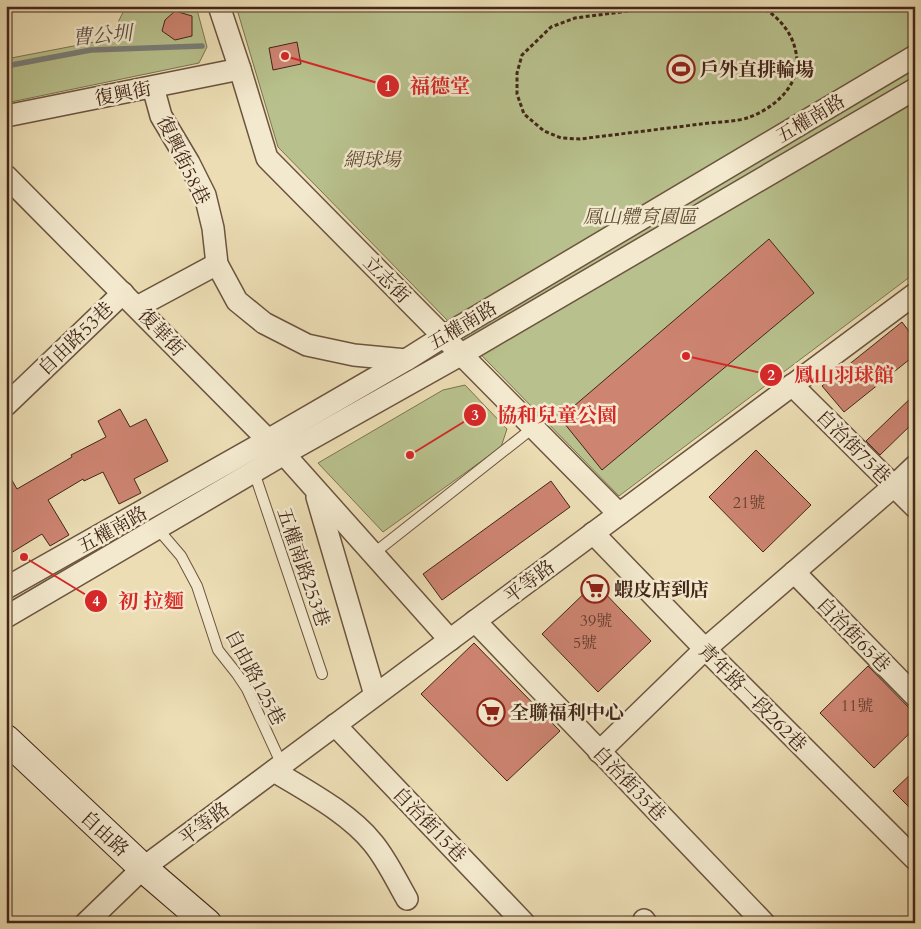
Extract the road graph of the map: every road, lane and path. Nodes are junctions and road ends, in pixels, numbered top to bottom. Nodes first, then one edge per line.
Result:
1 (219, 6) edge
2 (667, 6) edge
3 (761, 6) edge
4 (915, 56) edge
5 (240, 69) junction
6 (153, 87) junction
7 (915, 89) edge
8 (6, 116) edge
9 (6, 176) edge
10 (217, 264) junction
11 (915, 294) edge
12 (130, 300) junction
13 (444, 336) junction
14 (462, 354) junction
15 (406, 360) junction
16 (792, 385) junction
17 (6, 405) edge
18 (534, 427) junction
19 (276, 447) junction
20 (915, 466) edge
21 (254, 472) junction
22 (894, 486) junction
23 (316, 490) junction
24 (915, 507) edge
25 (619, 514) junction
26 (158, 528) junction
27 (593, 533) junction
28 (373, 554) junction
29 (794, 572) junction
30 (6, 588) edge
31 (6, 616) edge
32 (475, 621) junction
33 (450, 640) junction
34 (705, 649) junction
35 (322, 674) dead end
36 (375, 696) junction
37 (915, 696) edge
38 (335, 726) junction
39 (6, 740) edge
40 (599, 752) junction
41 (278, 768) junction
42 (915, 859) edge
43 (143, 868) junction
44 (407, 899) dead end
45 (86, 923) edge
46 (207, 923) edge
47 (524, 923) edge
48 (764, 923) edge

1 - 5 street, 立志街
2 - 3 path
4 - 13 street, 五權南路
5 - 6 street, 復興街
5 - 13 street, 立志街
6 - 8 street, 復興街
6 - 10 street, 復興街58巷
7 - 14 street, 五權南路
9 - 12 street, 復華街
10 - 12 street, 自由路53巷
10 - 15 street
11 - 16 street, 平等路
12 - 17 street, 自由路53巷
12 - 19 street, 復華街
13 - 14 street, 立志街
13 - 15 street, 五權南路
14 - 18 street, 立志街
14 - 19 street, 五權南路
15 - 19 street, 五權南路
16 - 22 street, 自治街75巷
16 - 25 street, 平等路
18 - 25 street, 立志街
18 - 28 lane
19 - 21 street, 五權南路
19 - 23 street, 復華街
19 - 30 street, 五權南路
20 - 22 street
21 - 26 street, 五權南路
21 - 35 lane, 五權南路253巷
22 - 24 street, 自治街75巷
22 - 29 street
23 - 28 street, 復華街
23 - 36 street, 復華街
25 - 27 street, 平等路
26 - 31 street, 五權南路
26 - 41 lane, 自由路125巷
27 - 32 street, 平等路
27 - 34 street, 青年路一段262巷
28 - 33 street, 復華街
29 - 34 street
29 - 37 street, 自治街65巷
32 - 33 street, 平等路
32 - 40 street, 自治街35巷
33 - 36 street, 平等路
34 - 40 street
34 - 42 street, 青年路一段262巷
36 - 38 street, 平等路
38 - 41 street, 平等路
38 - 47 street, 自治街15巷
39 - 43 street, 自由路
40 - 48 street, 自治街35巷
41 - 43 street, 平等路
41 - 44 street
43 - 45 street, 平等路
43 - 46 street, 自由路

